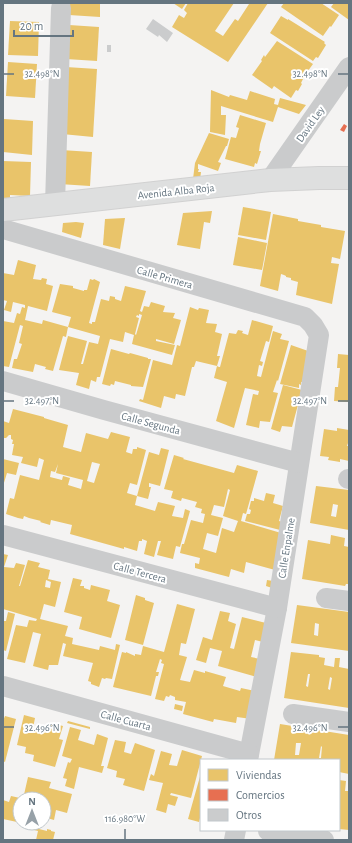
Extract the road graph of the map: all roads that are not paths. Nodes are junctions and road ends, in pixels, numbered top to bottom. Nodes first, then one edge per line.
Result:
1 (61, 8) dead end
2 (349, 67) edge
3 (349, 178) edge
4 (270, 180) junction
5 (55, 204) junction
6 (3, 210) edge
7 (3, 229) edge
8 (319, 335) joint
9 (3, 381) edge
10 (300, 463) junction
11 (3, 535) edge
12 (326, 598) dead end
13 (349, 601) edge
14 (277, 608) junction
15 (3, 686) edge
16 (293, 714) dead end
17 (349, 722) edge
18 (248, 757) edge
19 (268, 831) edge
20 (324, 840) edge

1 - 5 street
2 - 4 street, David Ley
3 - 4 main road, Avenida Alba Roja
4 - 5 main road, Avenida Alba Roja
5 - 6 main road, Avenida Alba Roja
7 - 8 street, Calle Primera
8 - 10 street, Calle Enpalme
9 - 10 street, Calle Segunda
10 - 14 street, Calle Enpalme
11 - 14 street, Calle Tercera
12 - 13 street
14 - 18 street, Calle Enpalme
15 - 18 street, Calle Cuarta
16 - 17 street
19 - 20 street

